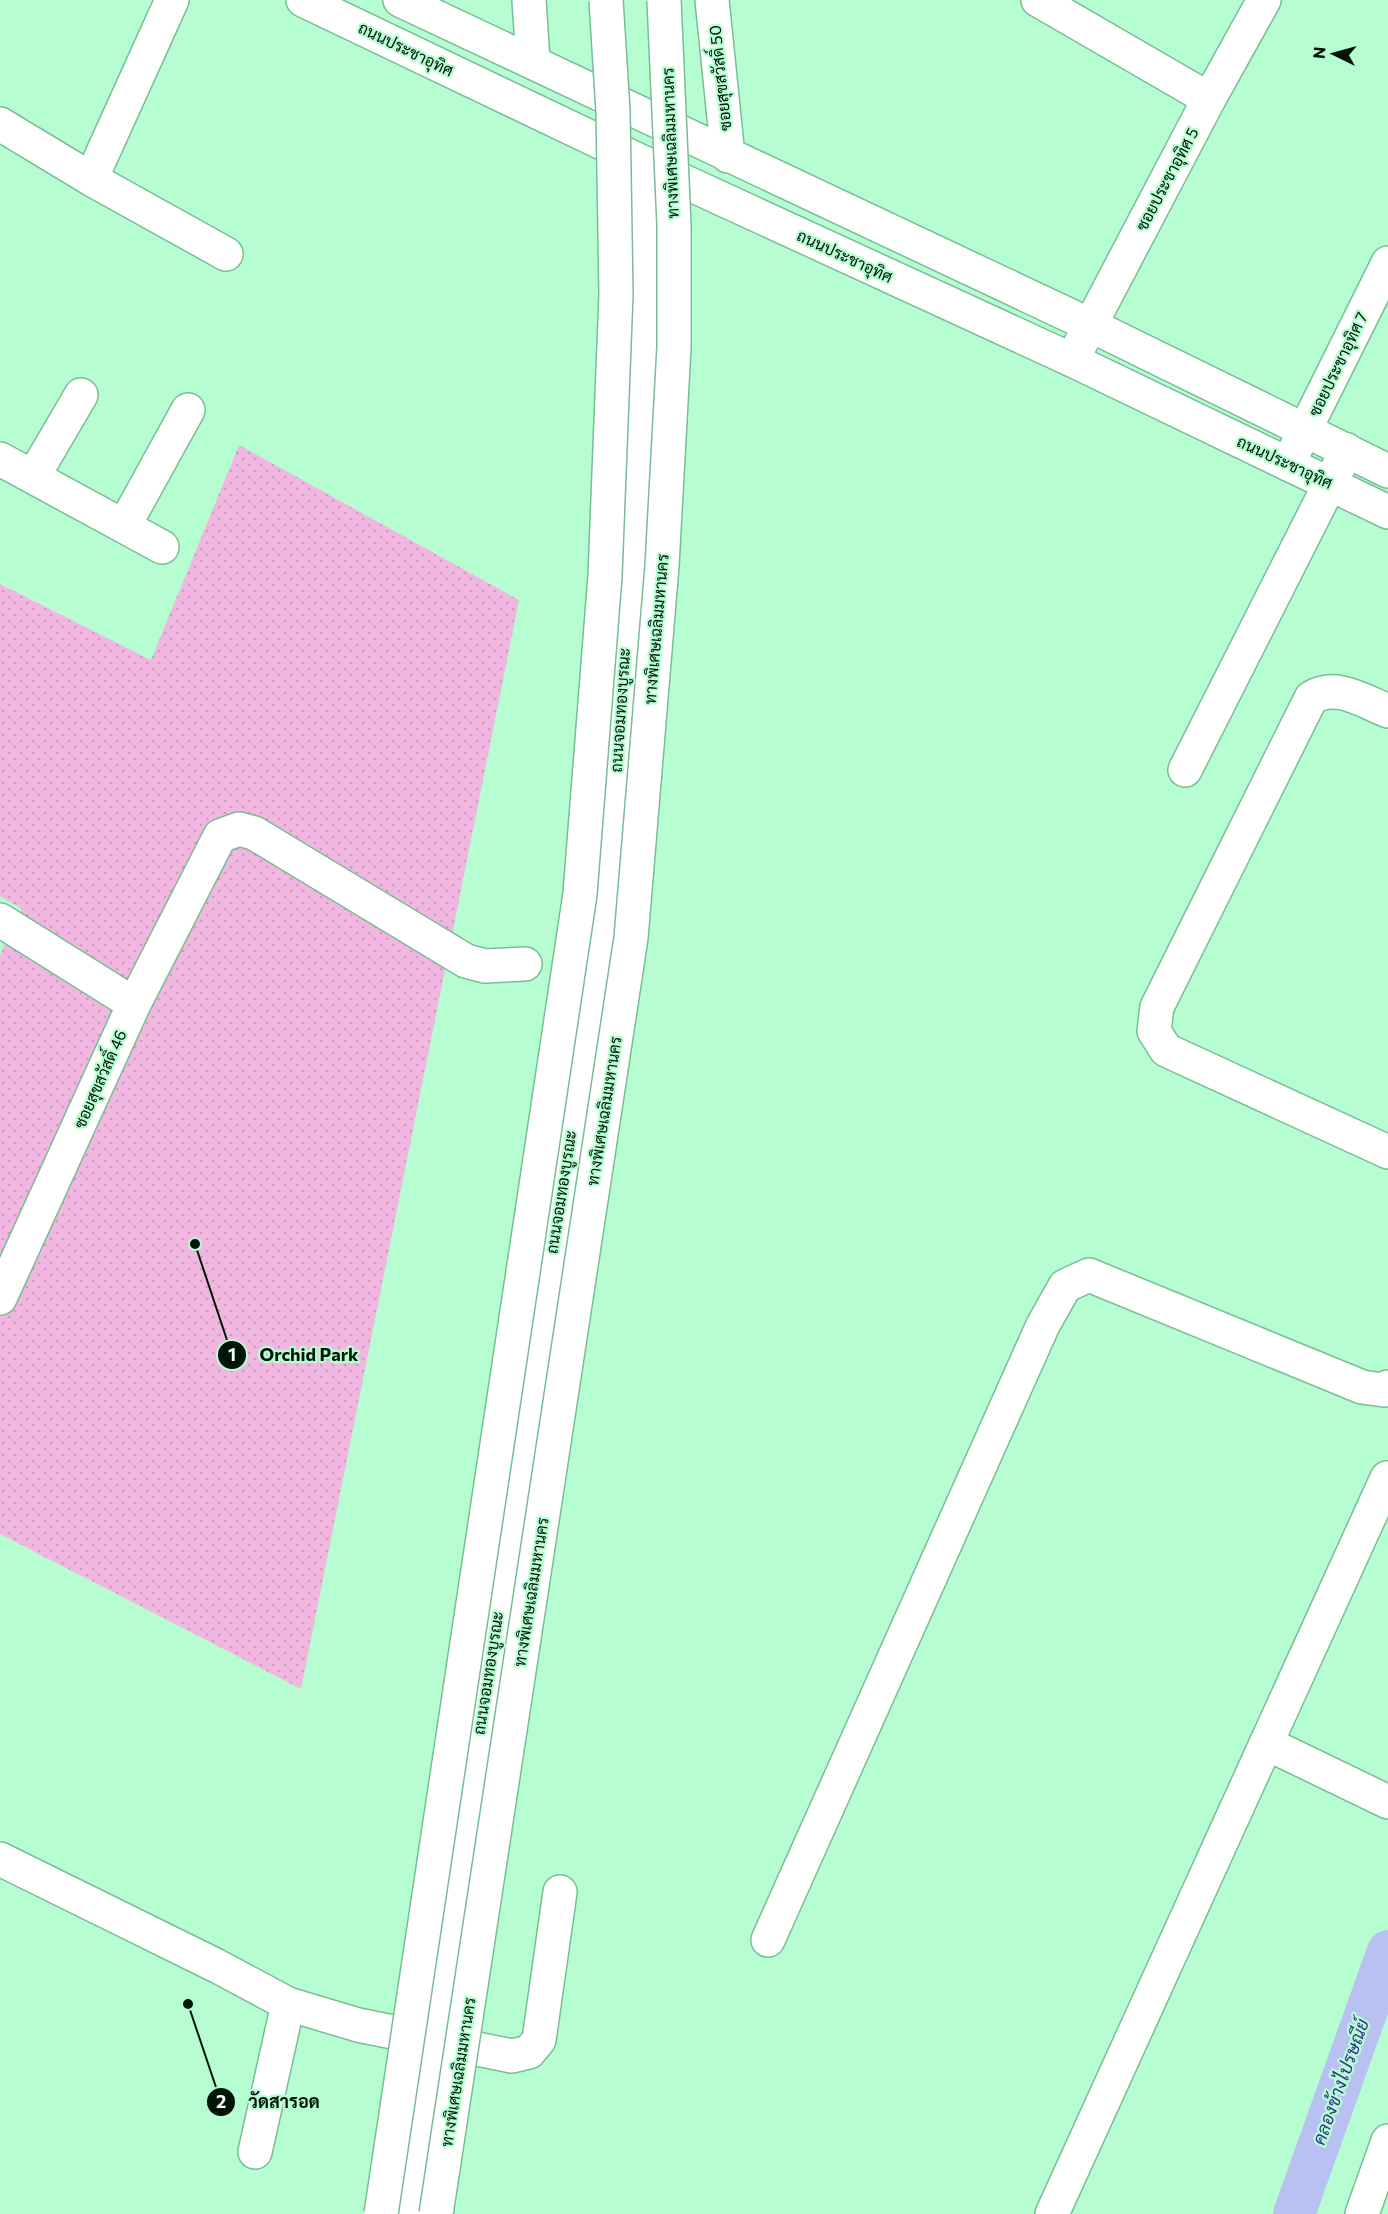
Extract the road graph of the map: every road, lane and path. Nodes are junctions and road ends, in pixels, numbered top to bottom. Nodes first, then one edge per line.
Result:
1 (172, 0) edge
2 (303, 0) edge
3 (400, 0) edge
4 (529, 0) edge
5 (606, 0) edge
6 (664, 0) edge
7 (712, 0) edge
8 (1038, 0) edge
9 (1264, 0) edge
10 (533, 61) junction
11 (1209, 99) junction
12 (0, 124) edge
13 (728, 156) junction
14 (644, 163) junction
15 (91, 179) junction
16 (226, 254) dead end
17 (1388, 263) edge
18 (1090, 326) junction
19 (1072, 360) junction
20 (81, 394) dead end
21 (188, 410) dead end
22 (1306, 429) junction
23 (1347, 450) junction
24 (0, 459) edge
25 (1288, 464) junction
26 (1388, 471) edge
27 (33, 477) junction
28 (1332, 484) junction
29 (1388, 512) edge
30 (124, 526) junction
31 (162, 547) dead end
32 (1388, 711) edge
33 (1185, 770) dead end
34 (0, 920) edge
35 (525, 964) dead end
36 (134, 1004) junction
37 (1388, 1152) edge
38 (0, 1298) edge
39 (1388, 1387) edge
40 (1387, 1478) edge
41 (1266, 1743) junction
42 (1388, 1803) edge
43 (0, 1859) edge
44 (561, 1892) dead end
45 (768, 1940) dead end
46 (288, 2004) junction
47 (433, 2040) junction
48 (1388, 2141) edge
49 (255, 2152) dead end
50 (381, 2214) edge
51 (407, 2214) edge
52 (436, 2214) edge
53 (1052, 2214) edge
54 (1362, 2214) edge

1 - 15 main road
2 - 14 main road, ถนนประชาอุทิศ
3 - 10 main road
4 - 10 main road
5 - 50 main road, bridge
6 - 52 main road, ทางพิเศษเฉลิมมหานคร, bridge
7 - 13 main road, ซอยสุขสวัสดิ์ 50
8 - 11 main road
9 - 11 main road, ซอยประชาอุทิศ 5
10 - 13 main road
11 - 18 main road, ซอยประชาอุทิศ 5
12 - 15 main road
13 - 18 main road
14 - 19 main road, ถนนประชาอุทิศ
14 - 47 main road, ถนนจอมทองบูรณะ
15 - 16 main road
17 - 22 main road, ซอยประชาอุทิศ 7
18 - 19 main road, ซอยประชาอุทิศ 5
18 - 22 main road
19 - 25 main road, ถนนประชาอุทิศ
20 - 27 main road
21 - 30 main road
22 - 23 main road
22 - 25 main road, ซอยประชาอุทิศ 7
23 - 26 main road
23 - 28 main road
24 - 27 main road
25 - 28 main road, ถนนประชาอุทิศ
27 - 30 main road
28 - 29 main road, ถนนประชาอุทิศ
28 - 33 main road
30 - 31 main road
32 - 37 main road
34 - 36 main road
35 - 36 main road, ซอยสุขสวัสดิ์ 46
36 - 38 main road, ซอยสุขสวัสดิ์ 46
39 - 45 main road
40 - 41 main road
41 - 42 main road
41 - 53 main road
43 - 46 main road
44 - 47 main road
46 - 47 main road
46 - 49 main road
47 - 51 main road, ถนนจอมทองบูรณะ
48 - 54 main road

